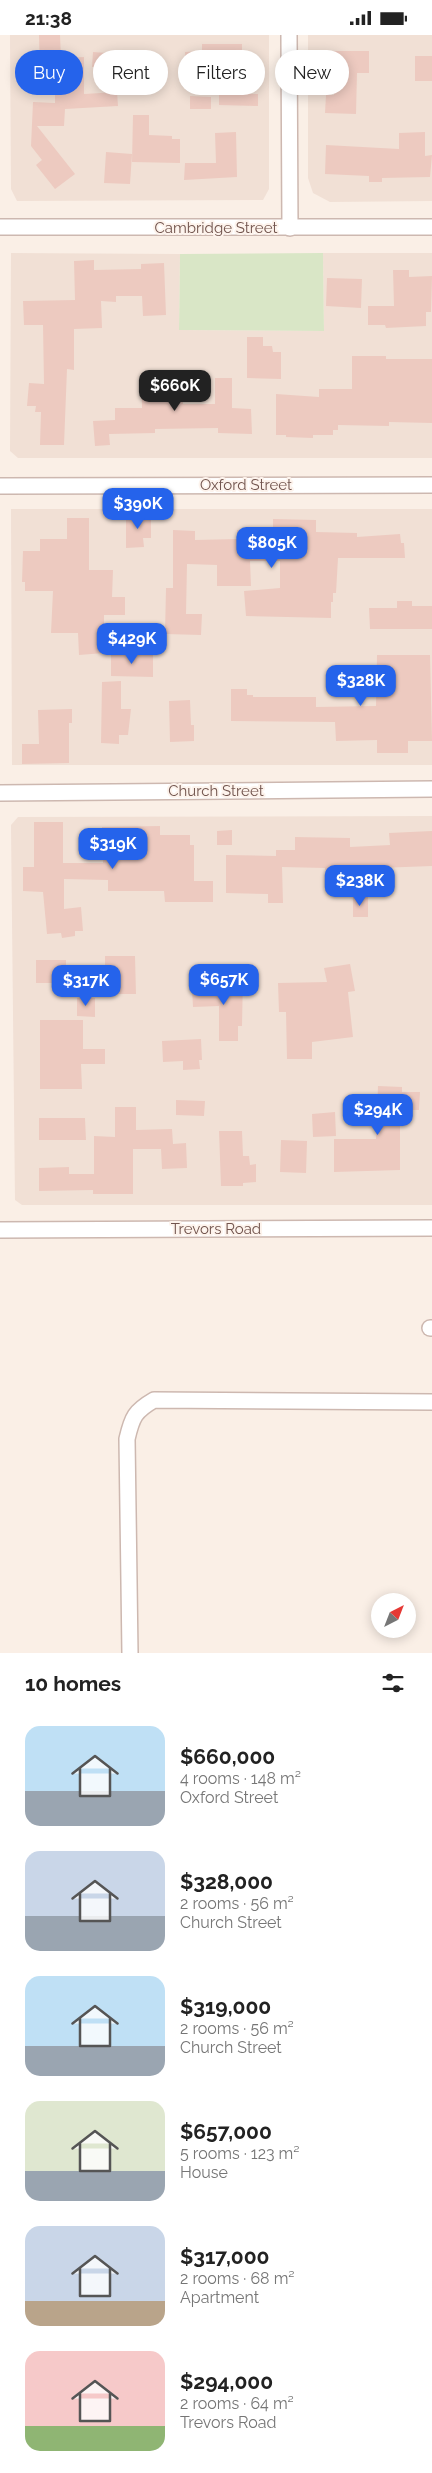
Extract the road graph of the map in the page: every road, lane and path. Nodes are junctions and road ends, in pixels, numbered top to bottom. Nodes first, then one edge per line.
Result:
1 (289, 35) edge
2 (0, 227) edge
3 (432, 227) edge
4 (290, 228) junction
5 (432, 485) edge
6 (0, 486) edge
7 (432, 789) edge
8 (0, 793) edge
9 (432, 1228) edge
10 (0, 1230) edge
11 (432, 1402) edge
12 (130, 1653) edge

1 - 4 street
2 - 4 street, Cambridge Street
3 - 4 street, Cambridge Street
5 - 6 street, Oxford Street
7 - 8 street, Church Street
9 - 10 street, Trevors Road
11 - 12 street

